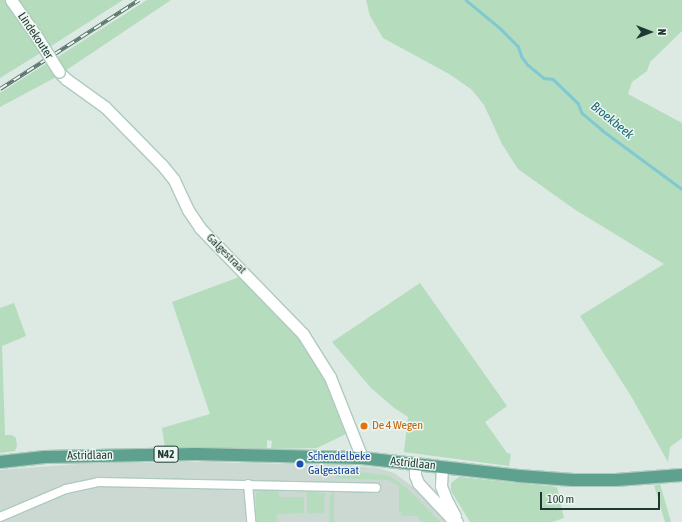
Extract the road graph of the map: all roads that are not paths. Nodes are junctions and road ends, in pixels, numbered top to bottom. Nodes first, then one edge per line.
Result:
1 (11, 0) edge
2 (59, 72) joint
3 (362, 458) junction
4 (0, 462) edge
5 (415, 464) junction
6 (442, 467) junction
7 (682, 475) edge
8 (248, 484) junction
9 (376, 488) dead end
10 (0, 516) edge
11 (457, 521) edge
12 (251, 522) edge

1 - 2 street, Lindekouter, bridge
2 - 3 street, Galgestraat
3 - 4 main road, Astridlaan / N42
3 - 5 main road, Astridlaan / N42
5 - 6 main road, Astridlaan / N42
5 - 11 street
6 - 7 main road, Astridlaan / N42
6 - 11 street
8 - 9 street
8 - 10 street
8 - 12 street

